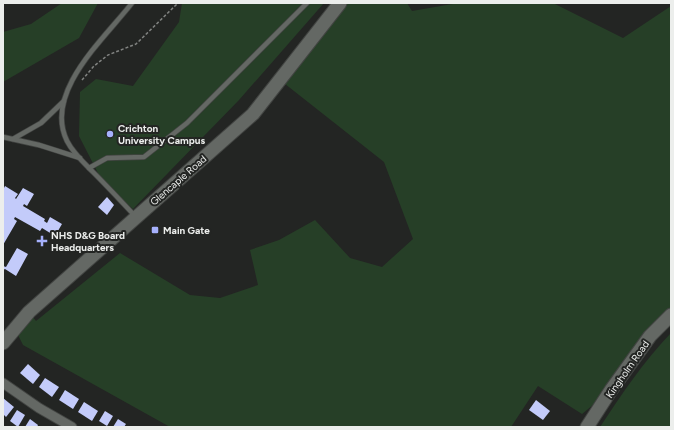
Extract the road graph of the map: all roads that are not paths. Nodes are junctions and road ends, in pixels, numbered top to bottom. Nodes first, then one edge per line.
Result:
1 (132, 3) edge
2 (307, 3) edge
3 (340, 3) edge
4 (64, 102) junction
5 (3, 136) edge
6 (13, 139) junction
7 (80, 158) junction
8 (89, 168) junction
9 (136, 217) junction
10 (671, 315) edge
11 (3, 343) edge
12 (3, 382) edge
13 (72, 427) edge
14 (587, 427) edge

1 - 4 lane
2 - 8 lane
3 - 9 main road, Glencaple Road
4 - 6 lane
4 - 7 lane
5 - 6 lane
6 - 7 lane
7 - 8 lane
8 - 9 lane
9 - 11 main road, Glencaple Road
10 - 14 main road, Kingholm Road
12 - 13 street

